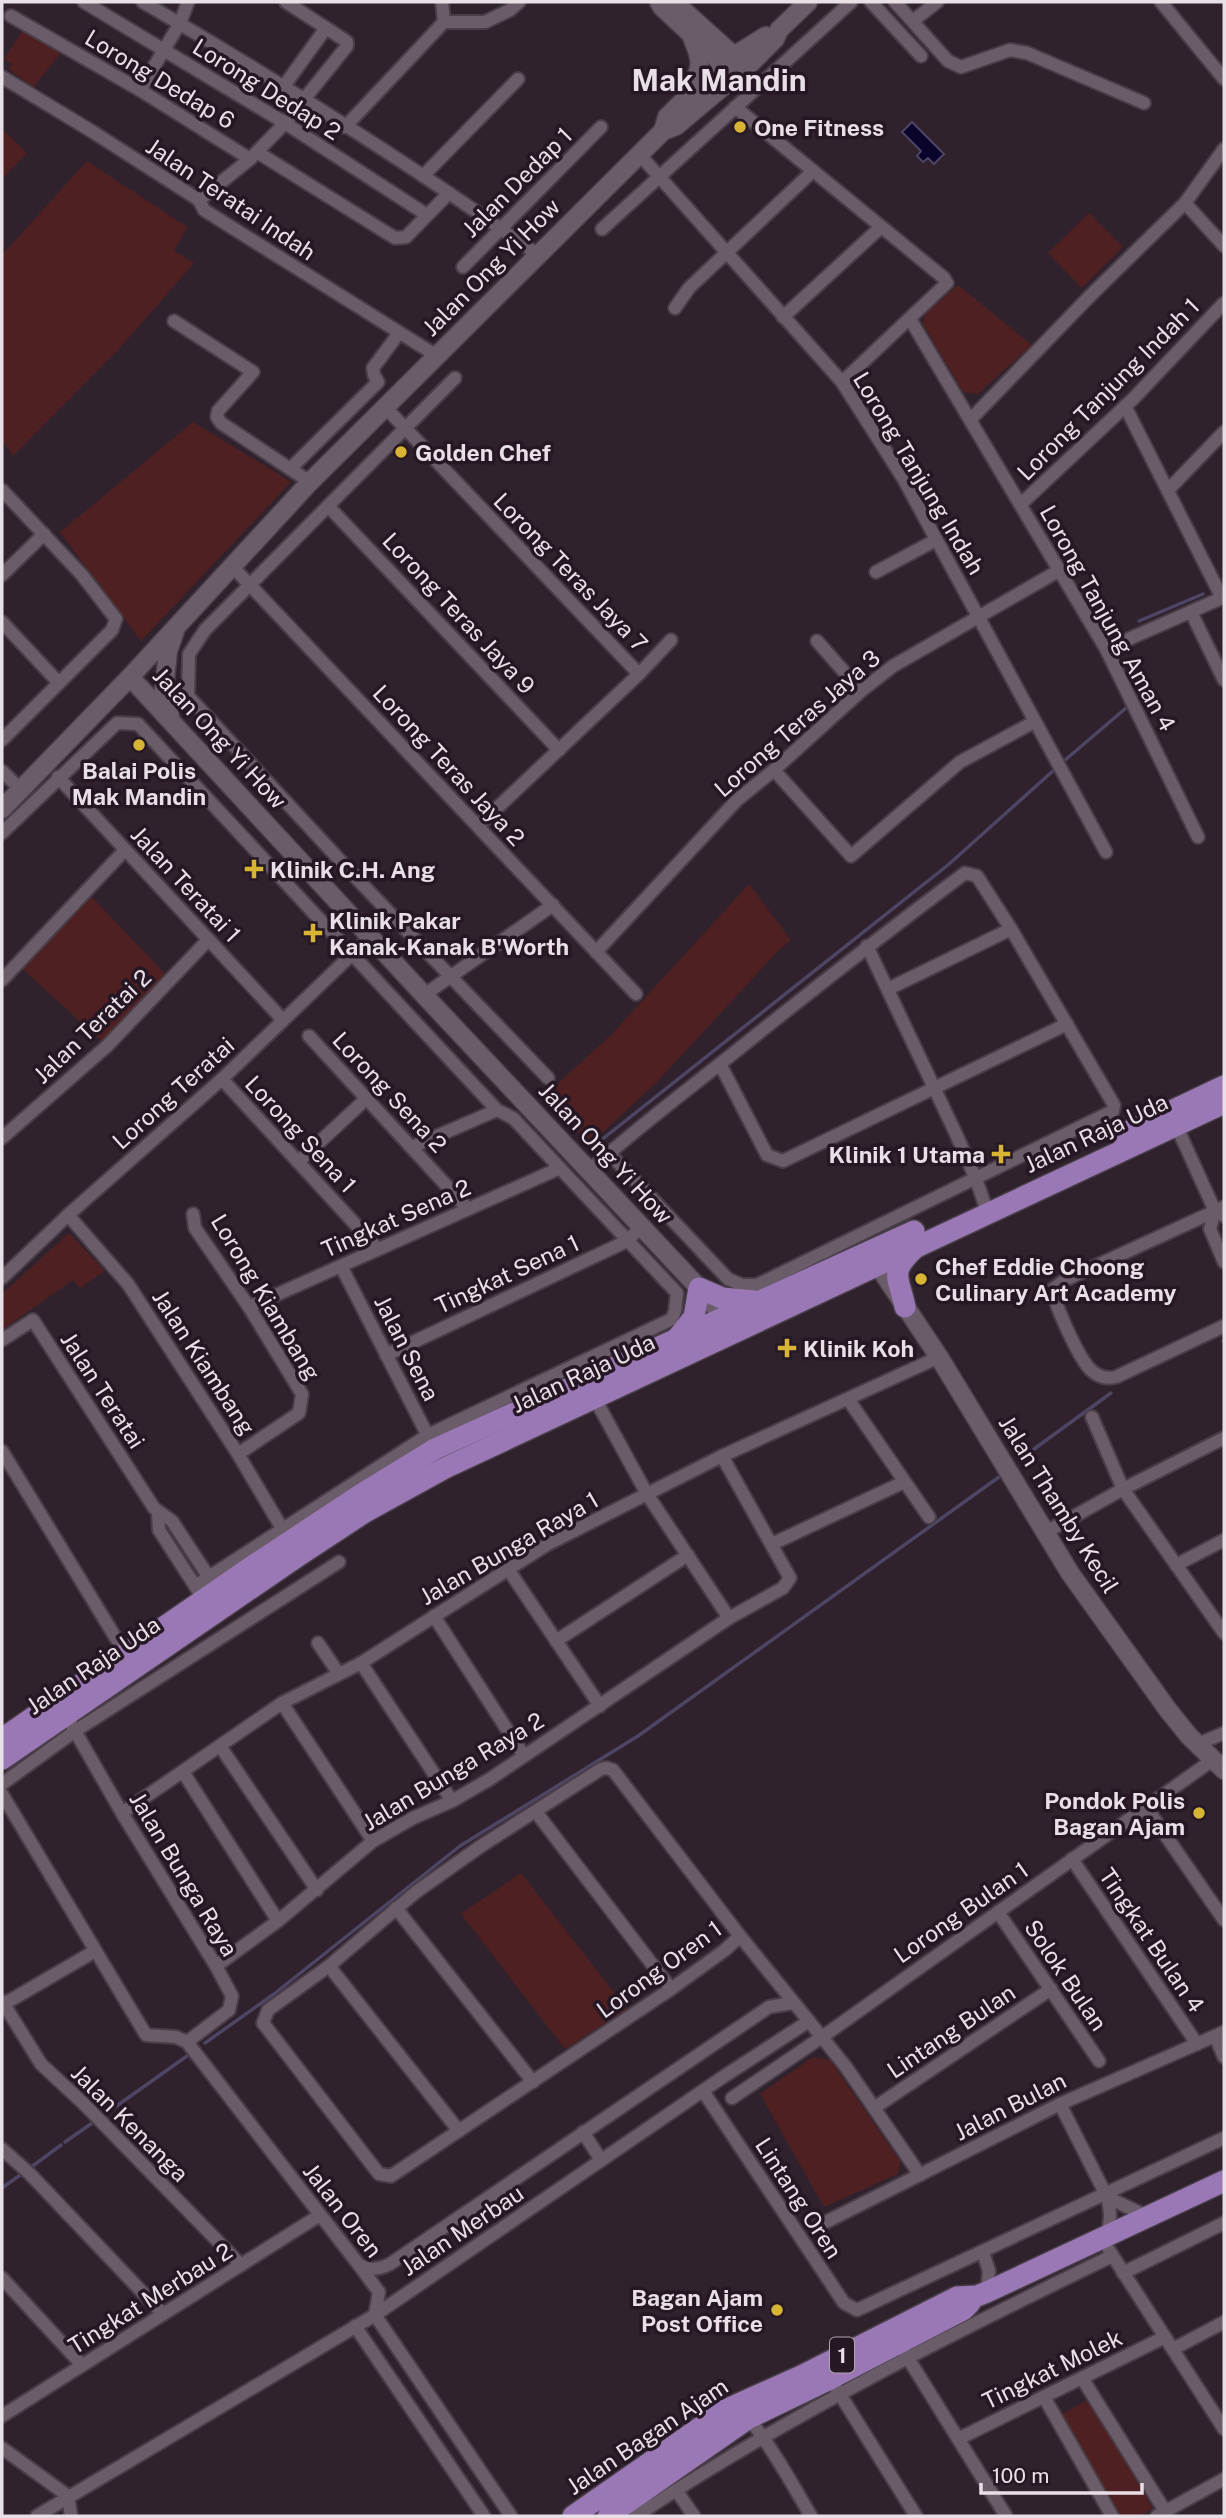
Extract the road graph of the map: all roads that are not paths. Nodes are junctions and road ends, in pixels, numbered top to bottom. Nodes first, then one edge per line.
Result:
1 (84, 2) edge
2 (143, 2) edge
3 (188, 2) edge
4 (286, 2) edge
5 (442, 2) edge
6 (519, 2) edge
7 (659, 2) edge
8 (674, 2) edge
9 (808, 2) edge
10 (851, 2) edge
11 (871, 2) edge
12 (895, 2) edge
13 (937, 2) edge
14 (1161, 2) edge
15 (11, 16) dead end
16 (444, 22) junction
17 (913, 22) junction
18 (180, 23) junction
19 (326, 28) junction
20 (691, 33) junction
21 (718, 40) junction
22 (165, 51) junction
23 (751, 55) junction
24 (921, 56) dead end
25 (730, 62) junction
26 (2, 77) edge
27 (518, 79) dead end
28 (1224, 79) edge
29 (284, 86) junction
30 (140, 90) junction
31 (715, 93) junction
32 (303, 99) junction
33 (1144, 103) dead end
34 (680, 104) junction
35 (735, 107) junction
36 (285, 123) junction
37 (345, 127) junction
38 (601, 127) dead end
39 (663, 131) junction
40 (1224, 149) edge
41 (253, 155) junction
42 (640, 155) junction
43 (813, 171) junction
44 (423, 176) junction
45 (658, 176) junction
46 (449, 193) junction
47 (199, 200) junction
48 (1185, 204) junction
49 (427, 215) junction
50 (881, 227) junction
51 (500, 228) junction
52 (602, 229) dead end
53 (1224, 246) edge
54 (726, 253) junction
55 (538, 255) junction
56 (463, 267) dead end
57 (1224, 303) edge
58 (675, 308) dead end
59 (783, 317) junction
60 (910, 318) junction
61 (174, 321) dead end
62 (399, 332) junction
63 (437, 356) junction
64 (455, 378) dead end
65 (378, 382) junction
66 (842, 382) junction
67 (390, 403) junction
68 (1125, 406) junction
69 (972, 421) junction
70 (405, 428) junction
71 (1224, 432) edge
72 (290, 469) junction
73 (310, 482) junction
74 (1168, 489) junction
75 (2, 490) edge
76 (1021, 504) junction
77 (328, 506) junction
78 (44, 534) junction
79 (936, 540) junction
80 (231, 565) junction
81 (1060, 570) junction
82 (876, 572) dead end
83 (2, 575) edge
84 (249, 584) junction
85 (1223, 597) edge
86 (1191, 612) junction
87 (978, 616) junction
88 (2, 622) edge
89 (177, 624) junction
90 (671, 640) dead end
91 (817, 641) dead end
92 (1106, 649) junction
93 (639, 674) junction
94 (130, 677) junction
95 (1224, 680) edge
96 (59, 683) junction
97 (861, 691) junction
98 (173, 722) junction
99 (1034, 722) junction
100 (2, 740) edge
101 (559, 750) junction
102 (2, 771) edge
103 (774, 771) junction
104 (58, 777) junction
105 (20, 790) junction
106 (2, 809) edge
107 (478, 826) junction
108 (2, 833) edge
109 (1198, 837) dead end
110 (125, 850) junction
111 (1106, 852) dead end
112 (552, 905) junction
113 (1011, 929) junction
114 (370, 937) junction
115 (208, 940) junction
116 (867, 946) junction
117 (596, 952) junction
118 (353, 955) junction
119 (451, 976) junction
120 (2, 980) edge
121 (888, 989) junction
122 (636, 994) dead end
123 (424, 995) junction
124 (283, 1020) junction
125 (1067, 1024) junction
126 (309, 1036) dead end
127 (720, 1064) junction
128 (548, 1077) dead end
129 (222, 1079) junction
130 (1224, 1086) edge
131 (935, 1090) junction
132 (367, 1098) junction
133 (1224, 1103) edge
134 (527, 1105) junction
135 (497, 1110) junction
136 (513, 1118) junction
137 (1176, 1125) junction
138 (2, 1138) edge
139 (412, 1147) junction
140 (609, 1153) junction
141 (298, 1162) junction
142 (560, 1168) junction
143 (589, 1171) junction
144 (976, 1179) junction
145 (985, 1207) junction
146 (468, 1209) junction
147 (1221, 1211) edge
148 (193, 1214) dead end
149 (68, 1215) junction
150 (641, 1227) junction
151 (627, 1241) junction
152 (919, 1244) junction
153 (378, 1249) junction
154 (872, 1257) junction
155 (1224, 1262) edge
156 (341, 1266) junction
157 (2, 1278) edge
158 (699, 1289) junction
159 (760, 1301) junction
160 (249, 1307) junction
161 (905, 1307) junction
162 (728, 1324) junction
163 (1224, 1326) edge
164 (675, 1328) junction
165 (2, 1340) edge
166 (386, 1355) junction
167 (939, 1357) junction
168 (594, 1397) junction
169 (848, 1398) junction
170 (1092, 1417) dead end
171 (1224, 1438) edge
172 (431, 1442) junction
173 (2, 1451) edge
174 (238, 1454) junction
175 (722, 1456) junction
176 (904, 1482) junction
177 (1123, 1489) junction
178 (648, 1494) junction
179 (364, 1502) junction
180 (929, 1517) dead end
181 (1046, 1532) junction
182 (286, 1534) junction
183 (1224, 1540) edge
184 (772, 1544) junction
185 (688, 1555) junction
186 (339, 1562) dead end
187 (1176, 1565) junction
188 (508, 1569) junction
189 (206, 1588) junction
190 (434, 1616) junction
191 (729, 1618) junction
192 (1224, 1632) edge
193 (556, 1641) junction
194 (318, 1643) dead end
195 (125, 1654) junction
196 (361, 1662) junction
197 (339, 1674) junction
198 (282, 1703) junction
199 (600, 1706) junction
200 (70, 1723) junction
201 (1224, 1733) edge
202 (2, 1738) edge
203 (1198, 1744) junction
204 (220, 1746) junction
205 (524, 1756) junction
206 (2, 1759) edge
207 (1219, 1764) edge
208 (183, 1772) junction
209 (2, 1784) edge
210 (2, 1794) edge
211 (452, 1801) junction
212 (1146, 1807) junction
213 (536, 1812) junction
214 (122, 1814) junction
215 (373, 1841) junction
216 (1072, 1859) junction
217 (317, 1890) junction
218 (396, 1908) junction
219 (998, 1912) junction
220 (1224, 1920) edge
221 (278, 1921) junction
222 (740, 1936) junction
223 (96, 1951) junction
224 (329, 1965) junction
225 (216, 1966) junction
226 (671, 1989) junction
227 (1051, 1989) junction
228 (3, 2003) edge
229 (792, 2003) junction
230 (808, 2021) junction
231 (1219, 2034) edge
232 (822, 2037) junction
233 (187, 2042) junction
234 (1197, 2044) junction
235 (1224, 2057) edge
236 (1099, 2061) dead end
237 (533, 2082) junction
238 (703, 2091) junction
239 (732, 2098) dead end
240 (1060, 2104) junction
241 (874, 2108) junction
242 (459, 2131) junction
243 (583, 2132) junction
244 (1224, 2138) edge
245 (2, 2149) edge
246 (601, 2160) junction
247 (920, 2175) junction
248 (1224, 2181) edge
249 (1106, 2195) junction
250 (320, 2215) junction
251 (1146, 2216) junction
252 (1224, 2223) edge
253 (818, 2226) dead end
254 (1104, 2235) junction
255 (983, 2252) junction
256 (1112, 2256) junction
257 (241, 2265) junction
258 (359, 2265) junction
259 (1123, 2273) junction
260 (1012, 2280) junction
261 (5, 2286) edge
262 (982, 2294) junction
263 (163, 2314) junction
264 (375, 2315) junction
265 (1224, 2322) edge
266 (355, 2326) junction
267 (1164, 2337) junction
268 (1173, 2349) junction
269 (904, 2350) junction
270 (82, 2365) junction
271 (1082, 2378) junction
272 (421, 2384) junction
273 (835, 2386) junction
274 (403, 2396) junction
275 (1044, 2397) junction
276 (725, 2410) junction
277 (2, 2416) edge
278 (749, 2418) junction
279 (1224, 2429) edge
280 (763, 2438) junction
281 (958, 2438) junction
282 (2, 2448) edge
283 (1224, 2479) edge
284 (676, 2490) junction
285 (68, 2496) junction
286 (1161, 2514) edge
287 (37, 2516) edge
288 (71, 2516) edge
289 (485, 2516) edge
290 (511, 2516) edge
291 (573, 2516) edge
292 (608, 2516) edge
293 (636, 2516) edge
294 (694, 2516) edge
295 (811, 2516) edge
296 (916, 2516) edge
297 (1006, 2516) edge
298 (1112, 2516) edge

1 - 22 street, Lorong Dedap 2
2 - 18 street
3 - 18 street
4 - 19 street
5 - 16 street
6 - 16 street
7 - 20 main road
8 - 21 main road
9 - 23 main road
10 - 35 street
11 - 24 street
12 - 17 street
13 - 17 street
14 - 28 street
15 - 30 street, Lorong Dedap 6
16 - 37 street
17 - 33 street
18 - 22 street
18 - 29 street
19 - 29 street
19 - 32 street
20 - 25 main road
20 - 34 main road
21 - 23 main road
21 - 25 main road
22 - 30 street
22 - 36 street, Lorong Dedap 2
23 - 25 main road, Jalan Ong Yi How
23 - 31 main road, Jalan Ong Yi How
25 - 31 main road
25 - 34 main road, Jalan Ong Yi How
26 - 47 street, Jalan Teratai Indah
27 - 44 street
29 - 32 street
30 - 41 street, Lorong Dedap 6
31 - 39 main road, Jalan Ong Yi How
32 - 36 street
32 - 37 street
34 - 39 main road, Jalan Ong Yi How
35 - 43 street
35 - 45 street
36 - 41 street
36 - 49 street, Lorong Dedap 2
37 - 44 street
38 - 51 street, Jalan Dedap 1
39 - 42 main road, Jalan Ong Yi How
40 - 48 street
41 - 47 street
41 - 49 street, Lorong Dedap 6
42 - 45 street, Lorong Tanjung Indah
42 - 55 main road, Jalan Ong Yi How
43 - 50 street
43 - 54 street
44 - 46 street
45 - 52 street
45 - 54 street, Lorong Tanjung Indah
46 - 49 street
46 - 51 street
47 - 62 street, Jalan Teratai Indah
48 - 53 street
48 - 69 street
50 - 59 street
50 - 60 street
51 - 55 street
51 - 56 street, Jalan Dedap 1
54 - 58 street
54 - 59 street, Lorong Tanjung Indah
55 - 63 main road, Jalan Ong Yi How
57 - 68 street, Lorong Tanjung Indah 1
59 - 66 street, Lorong Tanjung Indah
60 - 66 street
60 - 69 street, Lorong Tanjung Aman 4
61 - 72 street
62 - 63 street, Jalan Teratai Indah
62 - 65 street
63 - 67 main road, Jalan Ong Yi How
64 - 70 street, Jalan Ong Yi How
65 - 67 street, Lorong Teras Jaya 7
65 - 72 street
66 - 79 street, Lorong Tanjung Indah
67 - 70 street, Lorong Teras Jaya 7
67 - 73 main road, Jalan Ong Yi How
68 - 74 street
68 - 76 street, Lorong Tanjung Indah 1
69 - 76 street, Lorong Tanjung Aman 4
70 - 77 street, Jalan Ong Yi How
70 - 93 street, Lorong Teras Jaya 7
71 - 74 street
72 - 73 street
73 - 80 main road, Jalan Ong Yi How
74 - 85 street
75 - 78 street
76 - 81 street, Lorong Tanjung Aman 4
77 - 84 street, Jalan Ong Yi How
77 - 101 street, Lorong Teras Jaya 9
78 - 83 street
78 - 96 street
79 - 82 street
79 - 87 street, Lorong Tanjung Indah
80 - 84 street, Lorong Teras Jaya 2
80 - 89 main road, Jalan Ong Yi How
81 - 87 street, Lorong Teras Jaya 3
81 - 92 street, Lorong Tanjung Aman 4
84 - 107 street, Lorong Teras Jaya 2
84 - 119 street, Jalan Ong Yi How
85 - 86 street
86 - 92 street
86 - 95 street
87 - 97 street, Lorong Teras Jaya 3
87 - 99 street, Lorong Tanjung Indah
88 - 96 street
89 - 94 main road, Jalan Ong Yi How
89 - 98 main road
90 - 93 street
91 - 97 street
92 - 109 street, Lorong Tanjung Aman 4
93 - 101 street
94 - 98 main road, Jalan Ong Yi How
94 - 105 main road
96 - 100 street
97 - 103 street, Lorong Teras Jaya 3
98 - 114 main road, Jalan Ong Yi How
99 - 103 street
99 - 111 street, Lorong Tanjung Indah
101 - 107 street
102 - 105 street
103 - 117 street, Lorong Teras Jaya 3
104 - 108 street, Jalan Ong Yi How
104 - 110 street, Jalan Teratai 1
104 - 118 street, Jalan Ong Yi How
105 - 106 main road
107 - 112 street, Lorong Teras Jaya 2
110 - 115 street, Jalan Teratai 1
110 - 120 street
112 - 117 street, Lorong Teras Jaya 2
112 - 119 street
113 - 116 street
113 - 121 street
113 - 125 street
114 - 118 street, Lorong Teratai
114 - 123 main road, Jalan Ong Yi How
115 - 124 street, Jalan Teratai 1
115 - 138 street, Jalan Teratai 2
116 - 121 street
116 - 127 street
117 - 122 street, Lorong Teras Jaya 2
118 - 124 street, Lorong Teratai
118 - 135 street, Jalan Ong Yi How
119 - 123 street
119 - 128 street, Jalan Ong Yi How
121 - 131 street
123 - 134 main road, Jalan Ong Yi How
124 - 129 street, Lorong Teratai
125 - 131 street
125 - 144 street
126 - 132 street, Lorong Sena 2
127 - 131 street
127 - 140 street
129 - 141 street, Lorong Sena 1
129 - 149 street, Lorong Teratai
130 - 145 main road, Jalan Raja Uda
131 - 144 street
132 - 139 street, Lorong Sena 2
132 - 141 street
133 - 137 main road, Jalan Raja Uda
134 - 136 street
134 - 143 main road, Jalan Ong Yi How
135 - 136 street, Jalan Ong Yi How
135 - 139 street
136 - 142 street, Jalan Ong Yi How
137 - 145 main road, Jalan Raja Uda
137 - 147 street
139 - 146 street, Lorong Sena 2
140 - 143 street
140 - 144 street
141 - 153 street, Lorong Sena 1
142 - 146 street, Tingkat Sena 2
142 - 151 street, Jalan Ong Yi How
143 - 150 main road, Jalan Ong Yi How
144 - 145 street
145 - 152 main road, Jalan Raja Uda
145 - 154 main road, Jalan Raja Uda
146 - 153 street, Tingkat Sena 2
147 - 155 street
147 - 163 street
148 - 160 street, Lorong Kiambang
149 - 157 street, Lorong Teratai
149 - 174 street, Jalan Kiambang
150 - 151 street, Tingkat Sena 1
150 - 158 main road, Jalan Ong Yi How
151 - 164 street, Jalan Ong Yi How
151 - 166 street, Tingkat Sena 1
152 - 154 main road, Jalan Raja Uda
152 - 161 main road
153 - 156 street, Tingkat Sena 2
154 - 159 main road, Jalan Raja Uda
154 - 161 main road, Jalan Thamby Kecil
154 - 162 main road, Jalan Raja Uda
156 - 160 street, Tingkat Sena 2
156 - 166 street, Jalan Sena
158 - 159 main road
158 - 162 main road, Jalan Ong Yi How
158 - 164 main road
159 - 162 main road, Jalan Raja Uda
160 - 174 street, Lorong Kiambang
161 - 167 main road, Jalan Thamby Kecil
162 - 164 main road, Jalan Raja Uda
162 - 168 main road, Jalan Raja Uda
164 - 172 main road, Jalan Raja Uda
165 - 189 street, Jalan Teratai
166 - 172 street, Jalan Sena
167 - 169 street, Jalan Bunga Raya 1
167 - 181 main road, Jalan Thamby Kecil
168 - 178 street
168 - 179 main road, Jalan Raja Uda
169 - 175 street, Jalan Bunga Raya 1
169 - 176 street
170 - 177 street
171 - 177 street
172 - 179 main road, Jalan Raja Uda
172 - 182 street, Jalan Raja Uda
173 - 195 street
174 - 182 street, Jalan Kiambang
175 - 178 street, Jalan Bunga Raya 1
175 - 184 street
176 - 180 street
176 - 184 street
177 - 181 street
177 - 187 street
178 - 185 street
178 - 188 street, Jalan Bunga Raya 1
179 - 182 main road, Jalan Raja Uda
179 - 200 main road, Jalan Raja Uda
181 - 203 main road, Jalan Thamby Kecil
182 - 189 main road, Jalan Raja Uda
183 - 187 street
184 - 191 street, Jalan Bunga Raya 2
185 - 191 street
185 - 193 street
186 - 200 street
187 - 192 street
188 - 190 street, Jalan Bunga Raya 1
188 - 193 street
189 - 195 main road, Jalan Raja Uda
190 - 196 street, Jalan Bunga Raya 1
190 - 205 street
191 - 199 street, Jalan Bunga Raya 2
193 - 199 street
194 - 197 street
195 - 202 main road, Jalan Raja Uda
196 - 197 street, Jalan Bunga Raya 1
196 - 211 street
197 - 198 street, Jalan Bunga Raya 1
198 - 204 street, Jalan Bunga Raya 1
198 - 215 street
199 - 205 street, Jalan Bunga Raya 2
200 - 206 main road, Jalan Raja Uda
200 - 209 street
200 - 214 street, Jalan Bunga Raya
201 - 203 street
203 - 207 main road, Jalan Thamby Kecil
204 - 208 street, Jalan Bunga Raya 1
204 - 217 street
205 - 211 street, Jalan Bunga Raya 2
207 - 212 street, Lorong Bulan 1
208 - 214 street, Jalan Bunga Raya 1
208 - 221 street
210 - 223 street
211 - 215 street, Jalan Bunga Raya 2
212 - 216 street, Lorong Bulan 1
212 - 220 street
213 - 218 street
213 - 222 street, Lorong Oren 1
213 - 226 street
214 - 225 street, Jalan Bunga Raya
215 - 217 street, Jalan Bunga Raya 2
216 - 219 street, Lorong Bulan 1
216 - 234 street, Tingkat Bulan 4
217 - 221 street, Jalan Bunga Raya 2
218 - 224 street
218 - 237 street
219 - 227 street, Solok Bulan
219 - 232 street, Lorong Bulan 1
221 - 225 street, Jalan Bunga Raya 2
222 - 226 street, Lorong Oren 1
222 - 229 street
223 - 228 street
223 - 233 street
224 - 242 street
224 - 242 street, Lorong Oren 1
225 - 233 street, Jalan Bunga Raya
226 - 237 street, Lorong Oren 1
227 - 236 street, Solok Bulan
227 - 241 street, Lintang Bulan
228 - 257 street, Jalan Kenanga
229 - 230 street
229 - 243 street, Jalan Merbau
230 - 232 street
230 - 238 street, Jalan Merbau
231 - 234 street, Jalan Bulan
231 - 235 street
232 - 239 street, Lorong Bulan 1
232 - 241 street
233 - 250 street, Jalan Oren
234 - 240 street, Jalan Bulan
237 - 242 street, Lorong Oren 1
238 - 246 street, Jalan Merbau
238 - 255 street, Lintang Oren
240 - 247 street, Jalan Bulan
240 - 249 street
241 - 247 street
243 - 246 street
243 - 258 street, Jalan Merbau
244 - 249 street
245 - 263 street
246 - 264 street, Jalan Merbau
247 - 253 street, Jalan Bulan
248 - 251 main road, Jalan Bagan Ajam / 1
249 - 251 street
249 - 254 street
249 - 255 street
250 - 257 street, Tingkat Merbau 2
250 - 258 street, Jalan Oren
251 - 254 main road, Jalan Bagan Ajam / 1
252 - 259 street
254 - 256 street
254 - 260 main road, Jalan Bagan Ajam / 1
255 - 260 street
255 - 262 street
256 - 259 street
256 - 269 street
257 - 263 street, Tingkat Merbau 2
258 - 264 street, Jalan Oren
259 - 267 street
260 - 262 main road, Jalan Bagan Ajam / 1
261 - 270 street
262 - 269 main road, Jalan Bagan Ajam / 1
262 - 276 main road, Jalan Bagan Ajam / 1
263 - 270 street, Tingkat Merbau 2
264 - 266 street, Jalan Merbau
264 - 272 street, Jalan Oren
265 - 268 street
266 - 274 street
266 - 285 street, Jalan Merbau
267 - 268 street
267 - 271 street, Tingkat Molek
268 - 279 street
269 - 273 main road, Jalan Bagan Ajam / 1
269 - 281 street
270 - 277 street, Tingkat Merbau 2
271 - 275 street, Tingkat Molek
271 - 286 street
272 - 274 street
272 - 290 street, Jalan Oren
273 - 278 main road, Jalan Bagan Ajam / 1
273 - 280 street
273 - 296 street
274 - 289 street
275 - 281 street, Tingkat Molek
275 - 298 street
276 - 278 street
276 - 291 main road, Jalan Bagan Ajam / 1
278 - 280 street
278 - 292 main road, Jalan Bagan Ajam / 1
280 - 284 street
280 - 295 street
281 - 297 street
282 - 285 street
283 - 286 street
284 - 293 street
284 - 294 street
285 - 287 street, Jalan Merbau
285 - 288 street

